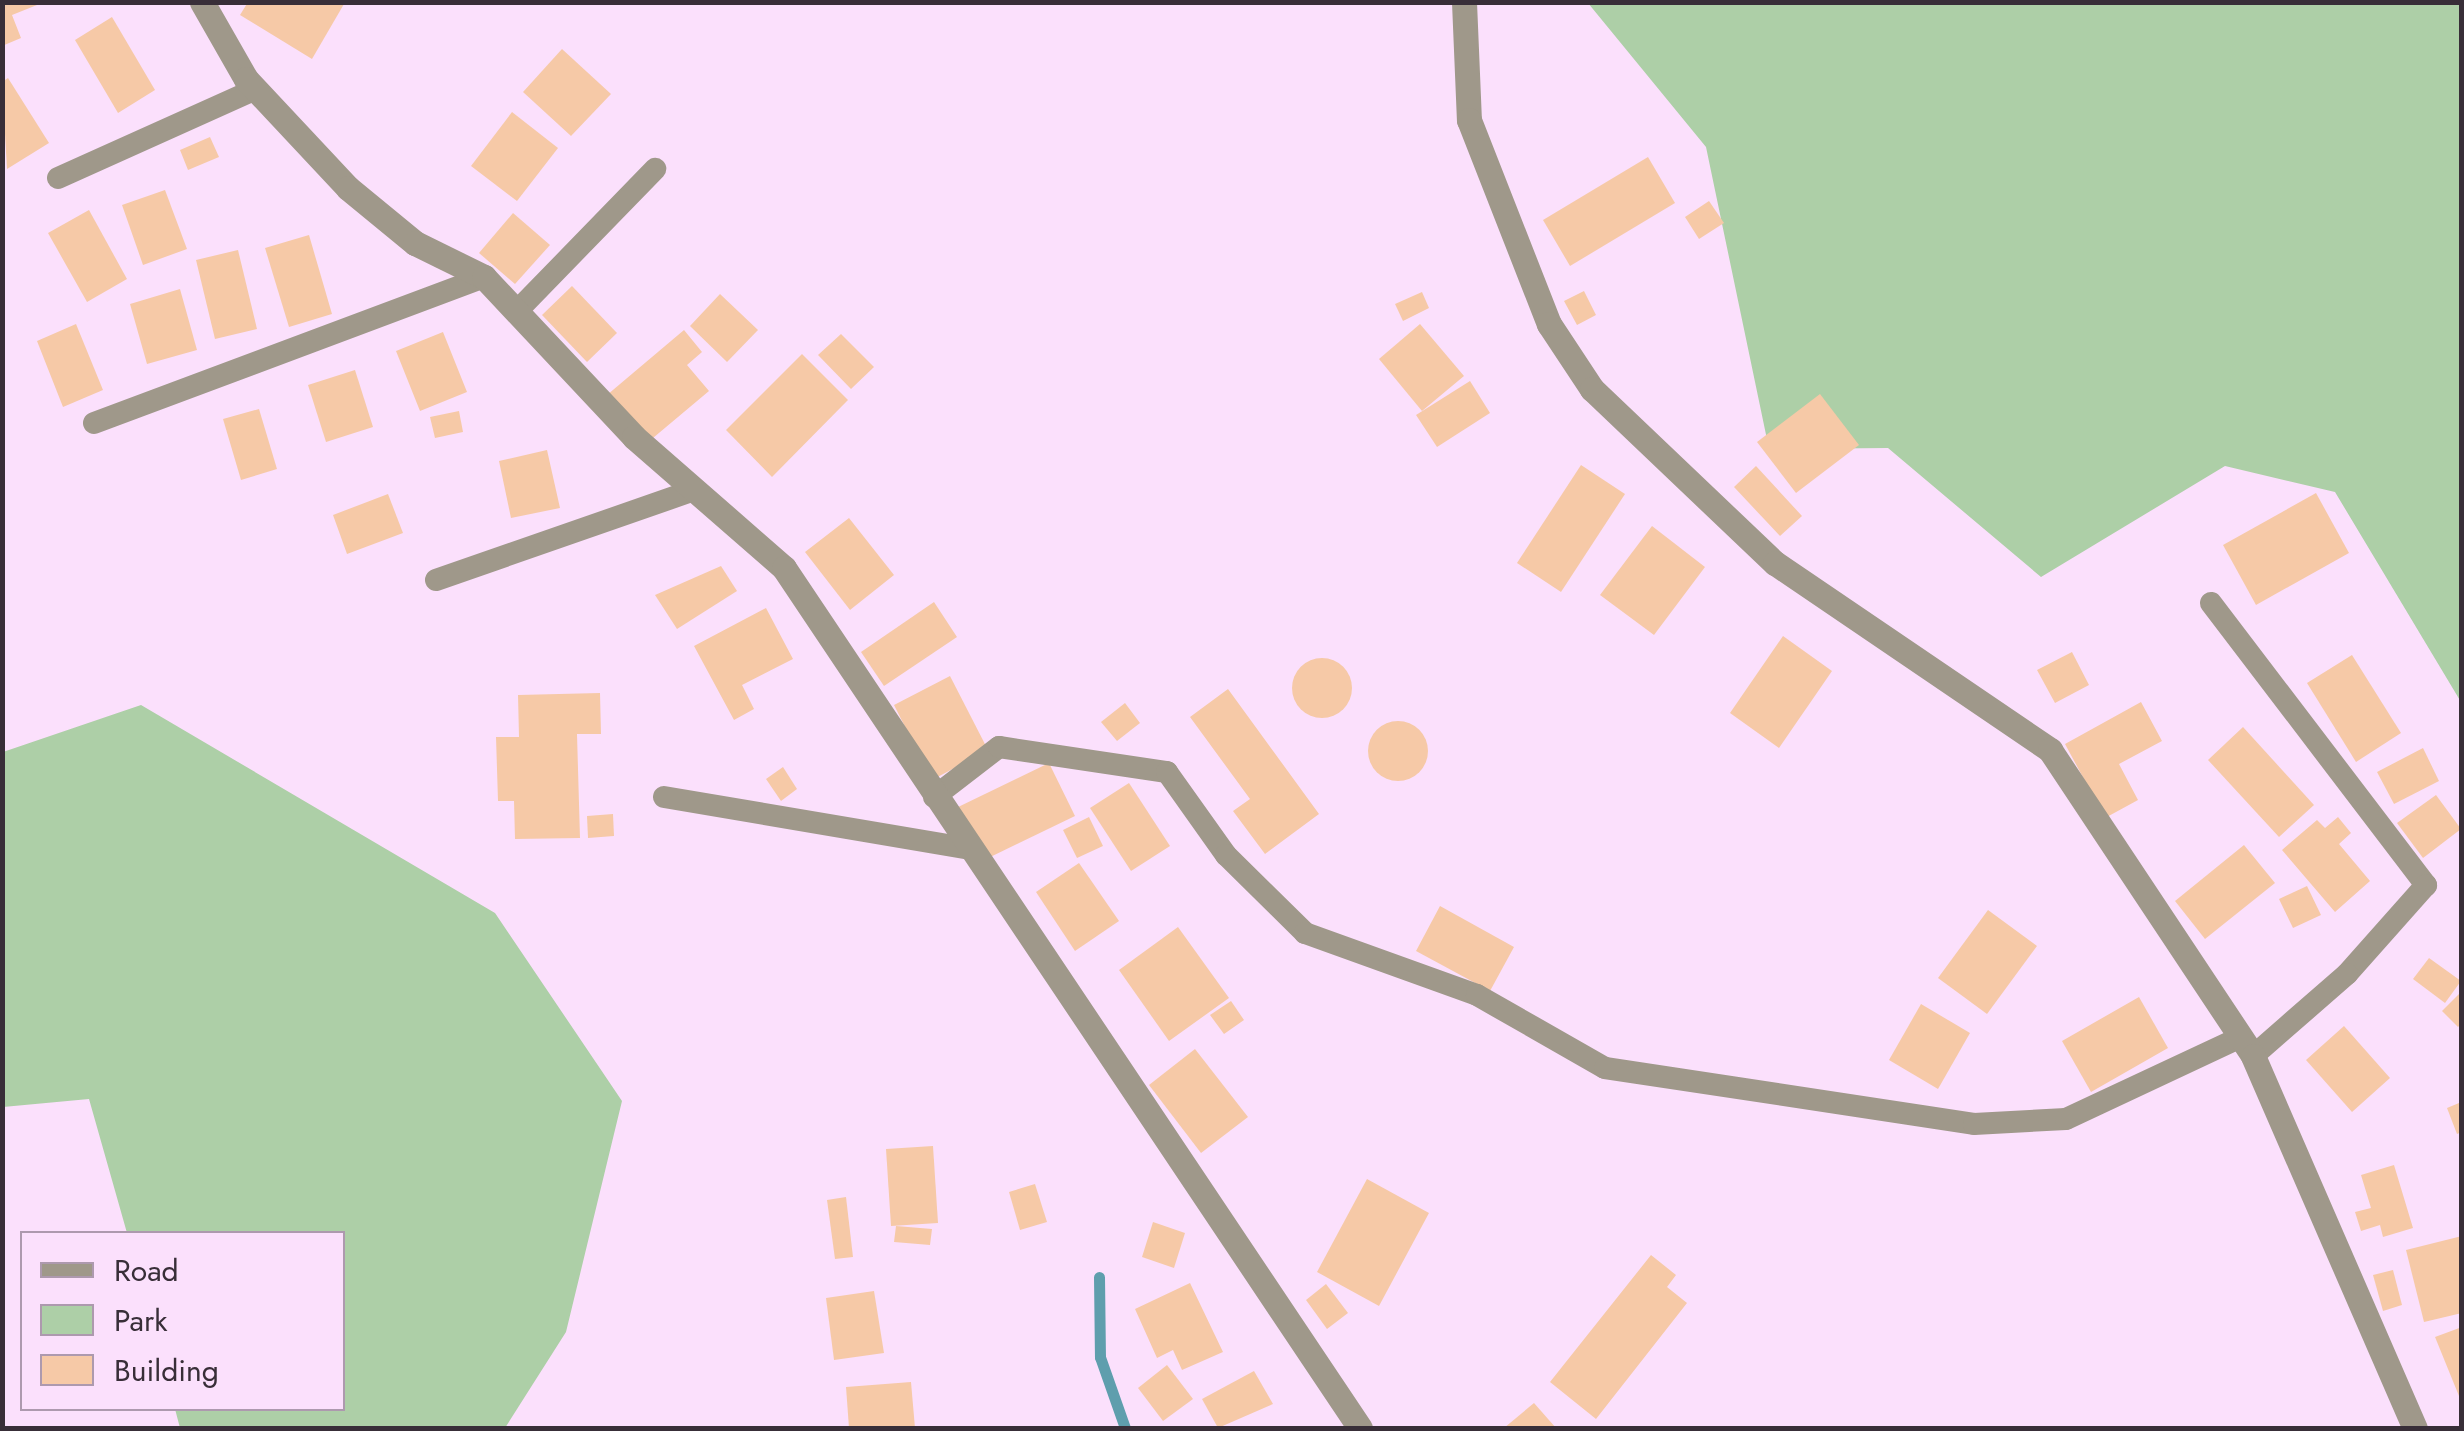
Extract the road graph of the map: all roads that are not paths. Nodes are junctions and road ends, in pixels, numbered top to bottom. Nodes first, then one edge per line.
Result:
1 (202, 2) edge
2 (1464, 2) edge
3 (256, 89) junction
4 (654, 169) dead end
5 (58, 178) dead end
6 (484, 278) junction
7 (518, 310) junction
8 (94, 423) dead end
9 (694, 490) junction
10 (436, 580) dead end
11 (2211, 603) dead end
12 (664, 797) dead end
13 (934, 798) junction
14 (966, 848) junction
15 (2247, 1047) junction
16 (1360, 1428) edge
17 (2415, 1428) edge

1 - 3 street
2 - 15 street
3 - 5 lane
3 - 6 street
4 - 7 lane
6 - 7 street
6 - 8 lane
7 - 9 street
9 - 10 lane
9 - 13 street
11 - 15 lane
12 - 14 lane
13 - 14 street
13 - 15 lane
14 - 16 street
15 - 17 street

